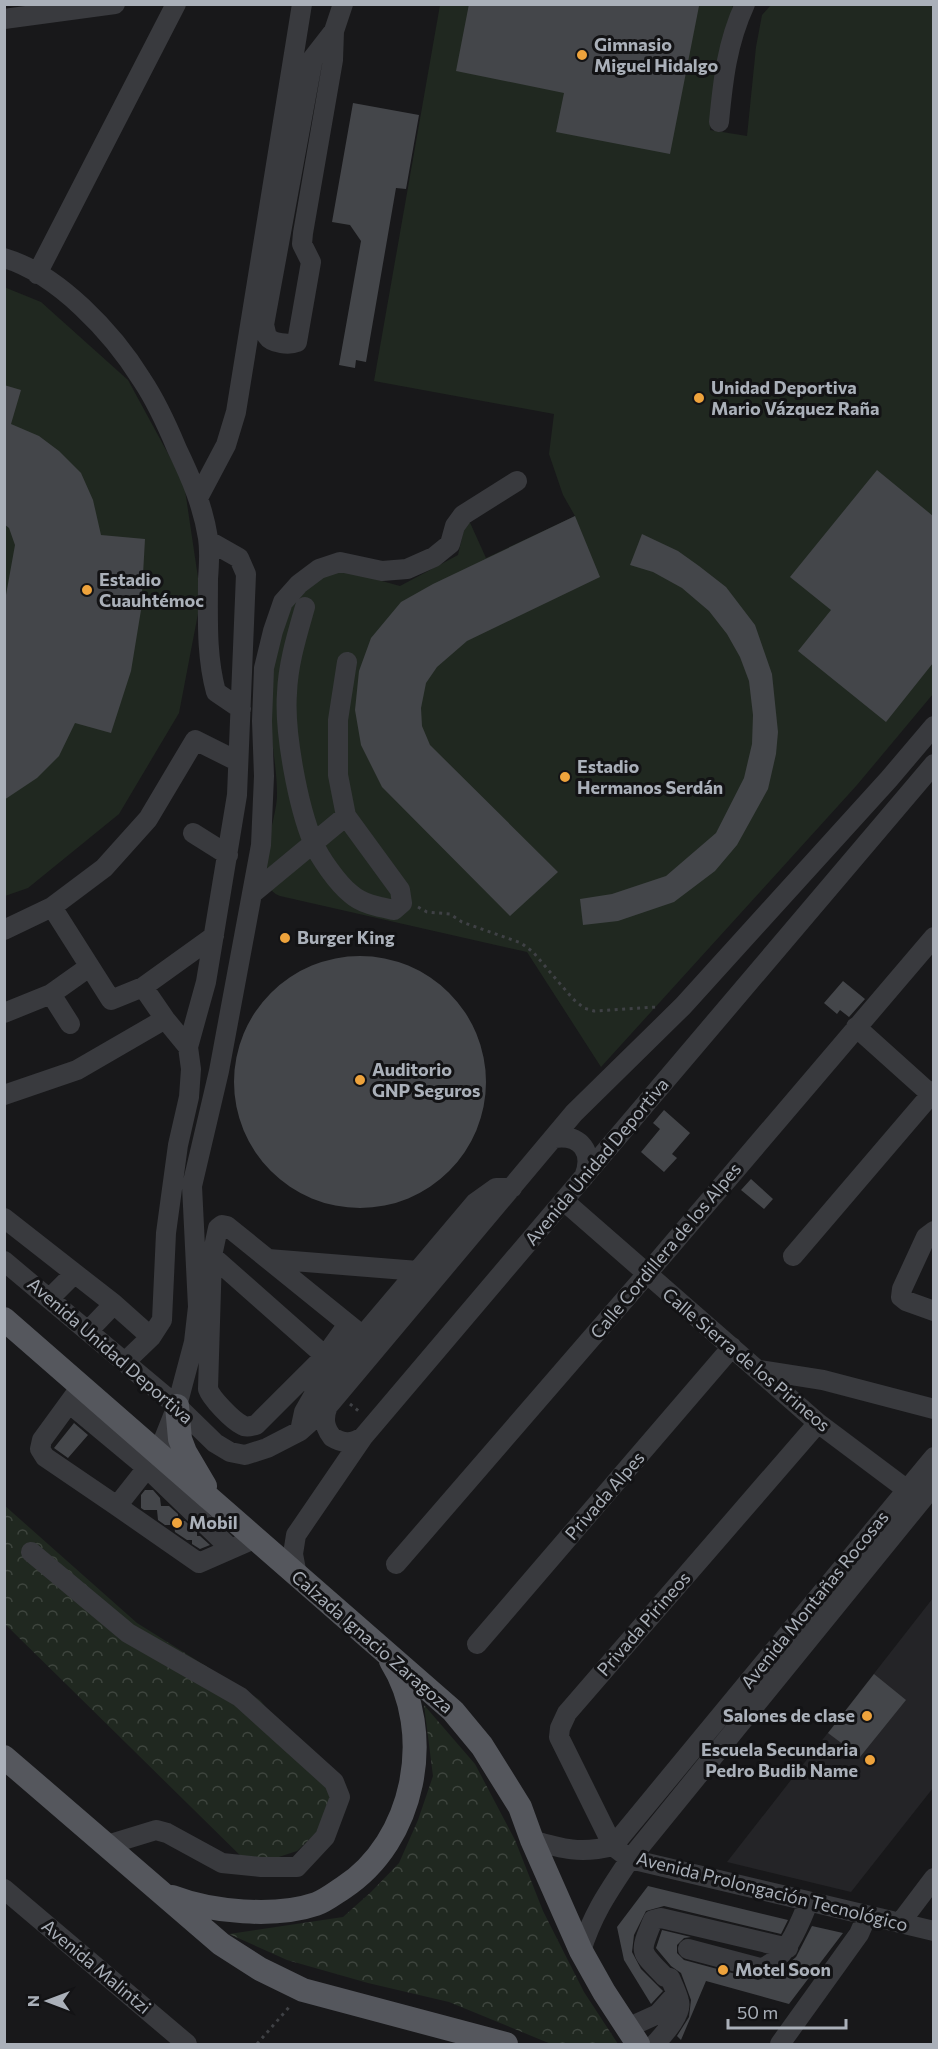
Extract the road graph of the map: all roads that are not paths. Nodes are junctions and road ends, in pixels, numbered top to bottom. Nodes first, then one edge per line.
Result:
1 (115, 4) edge
2 (176, 4) edge
3 (302, 4) edge
4 (343, 4) edge
5 (745, 4) edge
6 (61, 8) edge
7 (16, 13) edge
8 (334, 31) junction
9 (719, 122) dead end
10 (4, 258) edge
11 (37, 274) junction
12 (517, 481) dead end
13 (199, 496) junction
14 (209, 541) junction
15 (305, 607) dead end
16 (347, 662) dead end
17 (241, 709) junction
18 (933, 726) edge
19 (237, 762) junction
20 (933, 764) edge
21 (889, 779) junction
22 (926, 785) edge
23 (346, 816) junction
24 (193, 833) dead end
25 (313, 843) junction
26 (228, 855) junction
27 (253, 892) junction
28 (52, 907) junction
29 (4, 930) edge
30 (214, 936) junction
31 (933, 937) edge
32 (89, 967) junction
33 (143, 987) junction
34 (51, 994) junction
35 (4, 1013) edge
36 (165, 1018) junction
37 (70, 1024) dead end
38 (856, 1028) junction
39 (188, 1047) junction
40 (932, 1094) edge
41 (4, 1095) edge
42 (554, 1138) junction
43 (584, 1177) junction
44 (512, 1188) junction
45 (564, 1201) junction
46 (4, 1218) edge
47 (933, 1231) edge
48 (39, 1245) junction
49 (212, 1256) junction
50 (793, 1256) dead end
51 (268, 1259) junction
52 (4, 1261) edge
53 (418, 1271) junction
54 (20, 1274) junction
55 (74, 1274) junction
56 (646, 1275) junction
57 (50, 1298) junction
58 (114, 1304) junction
59 (933, 1311) edge
60 (4, 1319) edge
61 (355, 1330) junction
62 (88, 1331) junction
63 (151, 1337) junction
64 (732, 1347) junction
65 (331, 1361) junction
66 (125, 1362) junction
67 (759, 1370) junction
68 (75, 1394) junction
69 (177, 1406) junction
70 (328, 1406) junction
71 (933, 1409) edge
72 (818, 1423) junction
73 (300, 1431) junction
74 (363, 1437) junction
75 (215, 1443) junction
76 (162, 1449) junction
77 (933, 1457) edge
78 (933, 1485) edge
79 (906, 1489) junction
80 (117, 1506) junction
81 (254, 1539) junction
82 (231, 1549) junction
83 (31, 1552) dead end
84 (396, 1564) dead end
85 (297, 1575) junction
86 (477, 1644) dead end
87 (382, 1647) junction
88 (4, 1757) edge
89 (532, 1840) junction
90 (107, 1845) junction
91 (613, 1846) junction
92 (630, 1859) junction
93 (933, 1878) edge
94 (4, 1889) edge
95 (164, 1894) junction
96 (808, 1902) junction
97 (867, 1916) junction
98 (900, 1923) junction
99 (698, 1926) junction
100 (933, 1931) edge
101 (788, 1948) junction
102 (688, 1949) junction
103 (581, 1951) junction
104 (673, 1986) junction
105 (632, 2036) edge
106 (187, 2044) edge
107 (506, 2044) edge
108 (655, 2044) edge
109 (780, 2044) edge

1 - 6 street
2 - 11 street
3 - 13 street
4 - 8 street
5 - 9 street
6 - 7 street
8 - 8 street
10 - 11 street
11 - 13 street
12 - 27 street
13 - 14 street
14 - 17 street
14 - 17 street
15 - 25 street
16 - 23 street
17 - 19 street
18 - 21 street, Avenida Unidad Deportiva
19 - 26 street
19 - 28 street
20 - 22 street, Avenida Unidad Deportiva
21 - 22 street
21 - 42 street, Avenida Unidad Deportiva
22 - 43 street, Avenida Unidad Deportiva
23 - 25 street
23 - 25 street
24 - 26 street
25 - 27 street
26 - 30 street
27 - 69 street
28 - 29 street
28 - 32 street
30 - 33 street
30 - 39 street
31 - 38 street, Calle Cordillera de los Alpes
32 - 33 street
32 - 34 street
33 - 36 street
34 - 35 street
34 - 37 street
36 - 39 street
36 - 41 street
38 - 40 street
38 - 56 street, Calle Cordillera de los Alpes
39 - 63 street
40 - 50 street
42 - 43 street
42 - 44 street, Avenida Unidad Deportiva
43 - 45 street, Avenida Unidad Deportiva
44 - 53 street
44 - 70 street, Avenida Unidad Deportiva
45 - 56 street, Calle Sierra de los Pirineos
45 - 74 street, Avenida Unidad Deportiva
46 - 48 street
47 - 59 street
48 - 54 street
48 - 55 street
49 - 51 street
49 - 65 street
49 - 65 street
51 - 53 street
51 - 61 street
52 - 54 street, Avenida Unidad Deportiva
53 - 61 street
54 - 57 street, Avenida Unidad Deportiva
55 - 57 street
55 - 58 street
56 - 64 street, Calle Sierra de los Pirineos
56 - 84 street, Calle Cordillera de los Alpes
57 - 62 street, Avenida Unidad Deportiva
58 - 62 street
58 - 63 street
60 - 68 main road
61 - 65 street
62 - 66 street, Avenida Unidad Deportiva
63 - 66 street
64 - 67 street, Calle Sierra de los Pirineos
64 - 86 street, Privada Alpes
65 - 73 street
66 - 69 street, Avenida Unidad Deportiva
67 - 71 street
67 - 72 street, Calle Sierra de los Pirineos
68 - 76 street
68 - 76 main road
68 - 80 street
69 - 75 street, Avenida Unidad Deportiva
69 - 76 main road
70 - 73 street, Avenida Unidad Deportiva
70 - 74 street
72 - 79 street, Calle Sierra de los Pirineos
72 - 91 street, Privada Pirineos
73 - 75 street, Avenida Unidad Deportiva
74 - 85 street, Avenida Unidad Deportiva
75 - 76 street, Avenida Unidad Deportiva
76 - 80 street
76 - 81 main road, Calzada Ignacio Zaragoza
76 - 82 street
77 - 79 street, Avenida Montañas Rocosas
78 - 92 street, Avenida Montañas Rocosas
79 - 91 street, Avenida Montañas Rocosas
80 - 82 street
81 - 82 street
81 - 85 main road, Calzada Ignacio Zaragoza
83 - 90 street
85 - 87 main road, Calzada Ignacio Zaragoza
87 - 89 main road, Calzada Ignacio Zaragoza
87 - 95 main road
88 - 90 main road
89 - 91 street
89 - 103 main road, Calzada Ignacio Zaragoza
90 - 95 main road
91 - 92 street, Avenida Prolongación Tecnológico
92 - 96 street, Avenida Prolongación Tecnológico
92 - 103 street, Avenida Montañas Rocosas
93 - 98 street
94 - 106 street, Avenida Malintzi
95 - 107 main road
96 - 97 street, Avenida Prolongación Tecnológico
96 - 101 street
97 - 98 street, Avenida Prolongación Tecnológico
97 - 109 street
98 - 100 street, Avenida Prolongación Tecnológico
99 - 101 street
99 - 102 street
99 - 104 street
101 - 102 street
102 - 104 street
103 - 105 main road, Calzada Ignacio Zaragoza
104 - 105 street
104 - 108 street

